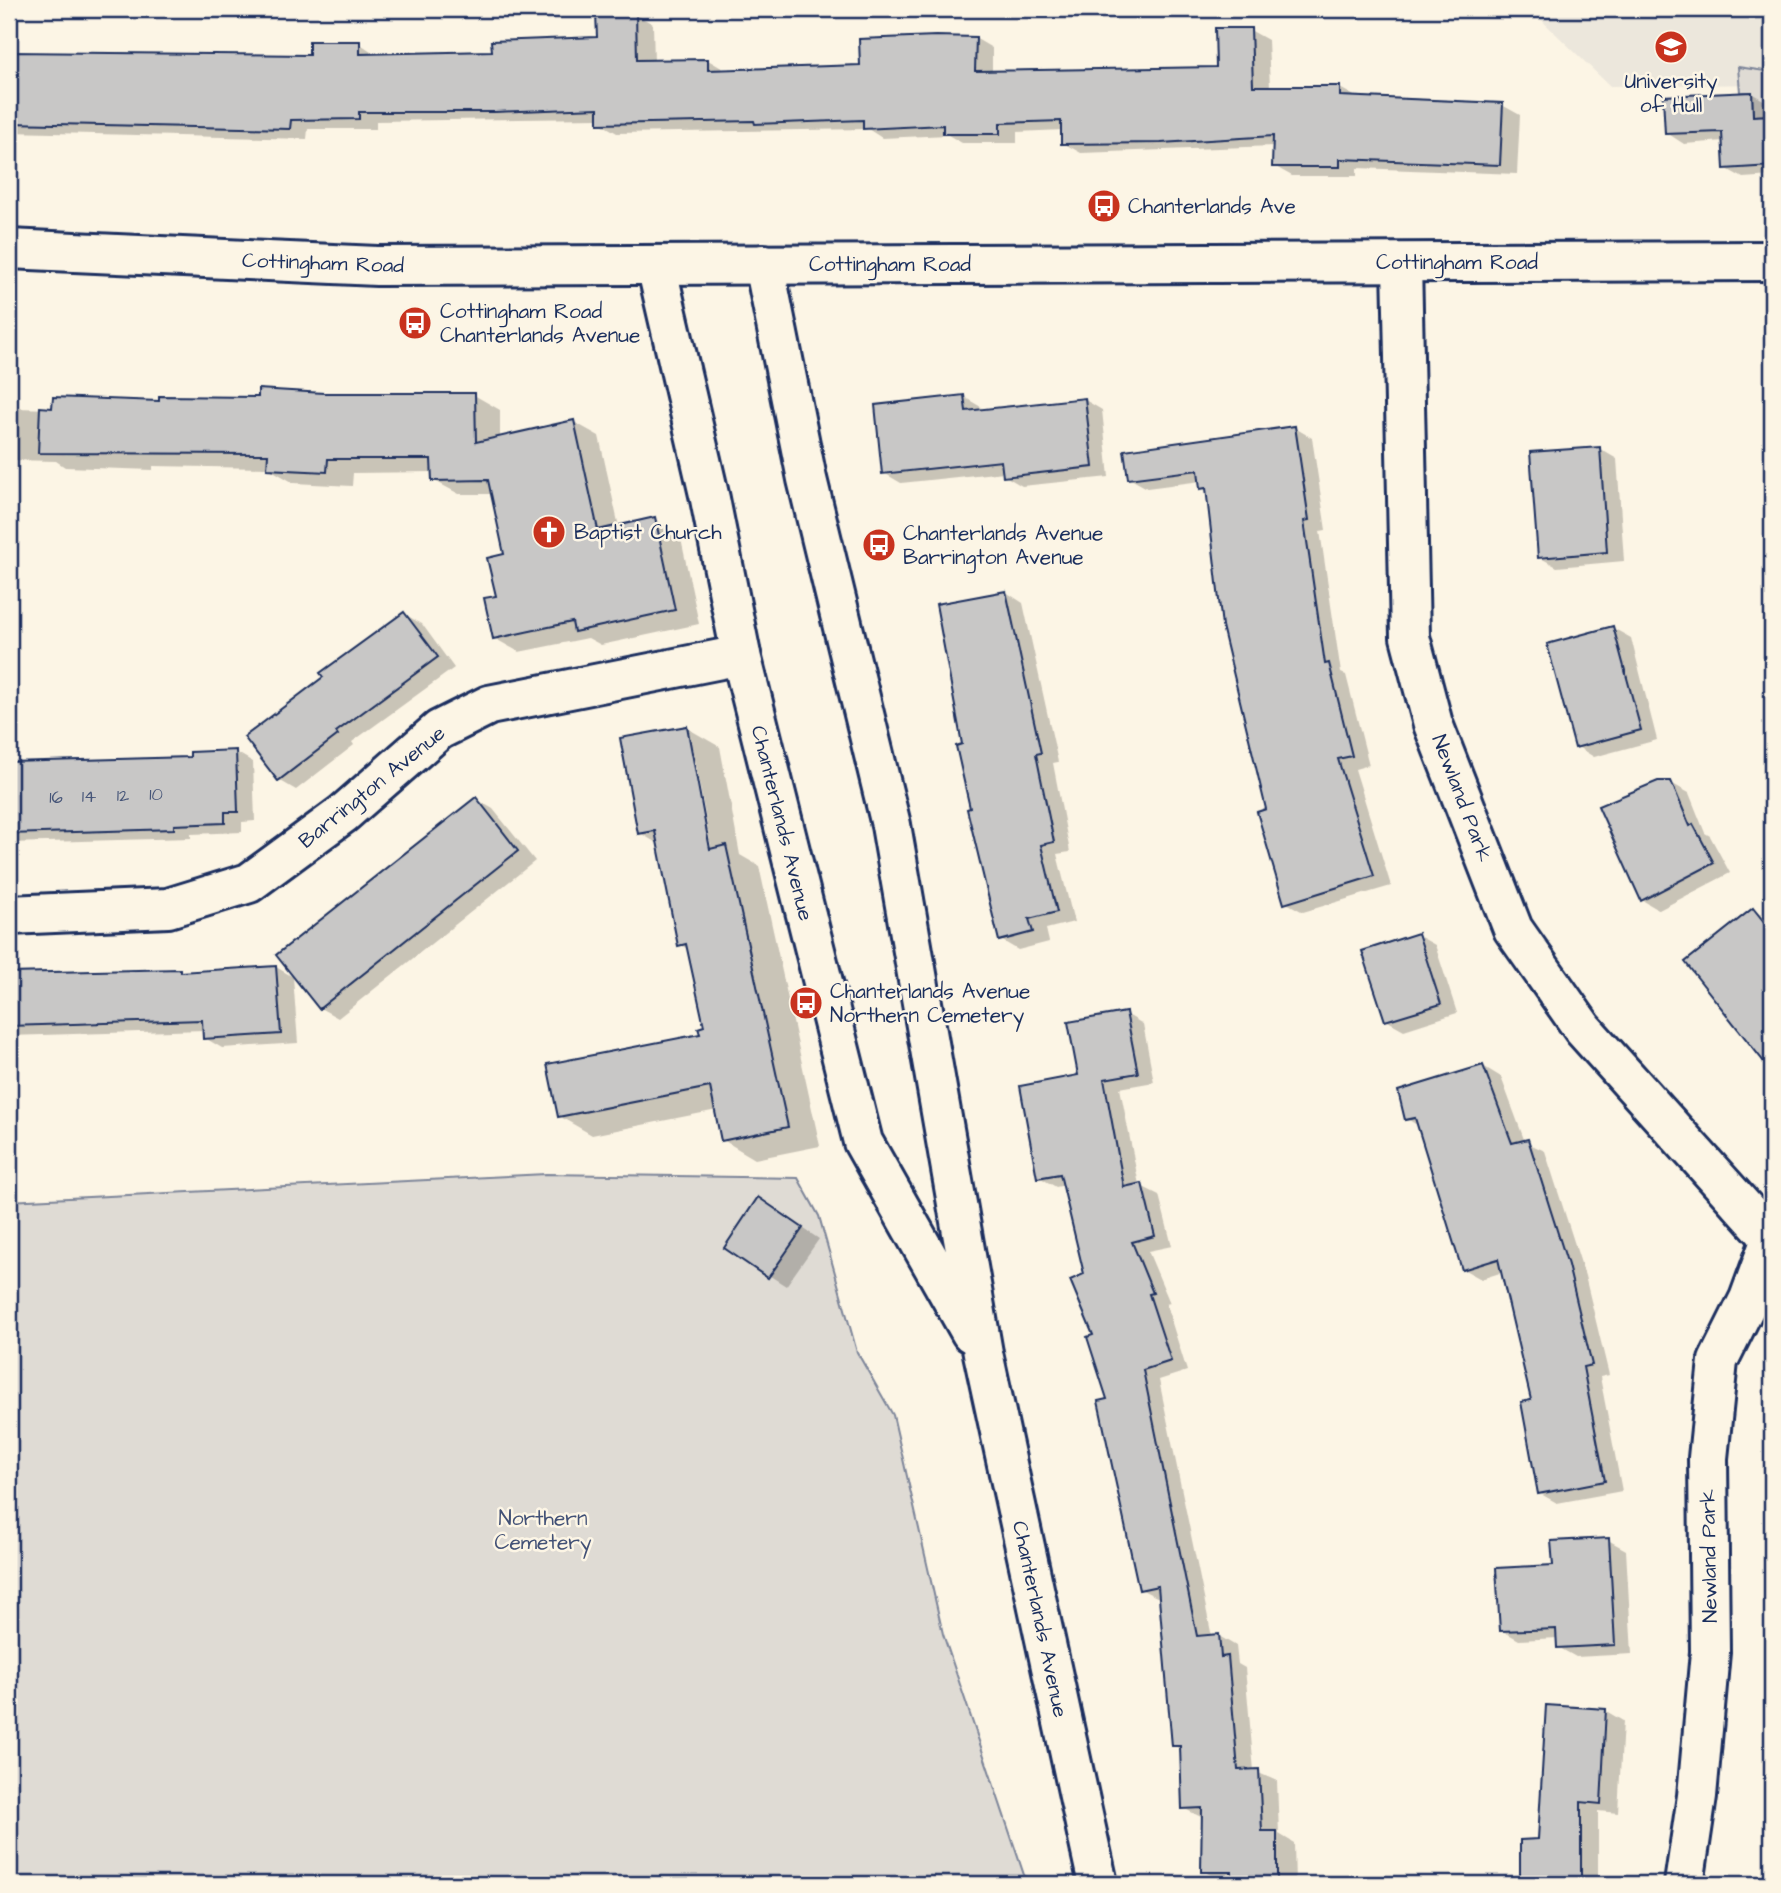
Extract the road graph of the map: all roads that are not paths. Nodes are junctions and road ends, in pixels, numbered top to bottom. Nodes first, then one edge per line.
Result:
1 (9, 249) edge
2 (1772, 261) edge
3 (1402, 262) junction
4 (656, 264) junction
5 (764, 264) junction
6 (741, 655) junction
7 (9, 915) edge
8 (1772, 1239) edge
9 (983, 1353) junction
10 (1098, 1884) edge
11 (1684, 1884) edge

1 - 4 street, Cottingham Road
2 - 3 street, Cottingham Road
3 - 5 street, Cottingham Road
3 - 8 street, Newland Park
4 - 5 street, Cottingham Road
4 - 6 street, Chanterlands Avenue
5 - 9 street, Chanterlands Avenue
6 - 7 street, Barrington Avenue
6 - 9 street, Chanterlands Avenue
8 - 11 street, Newland Park
9 - 10 street, Chanterlands Avenue

